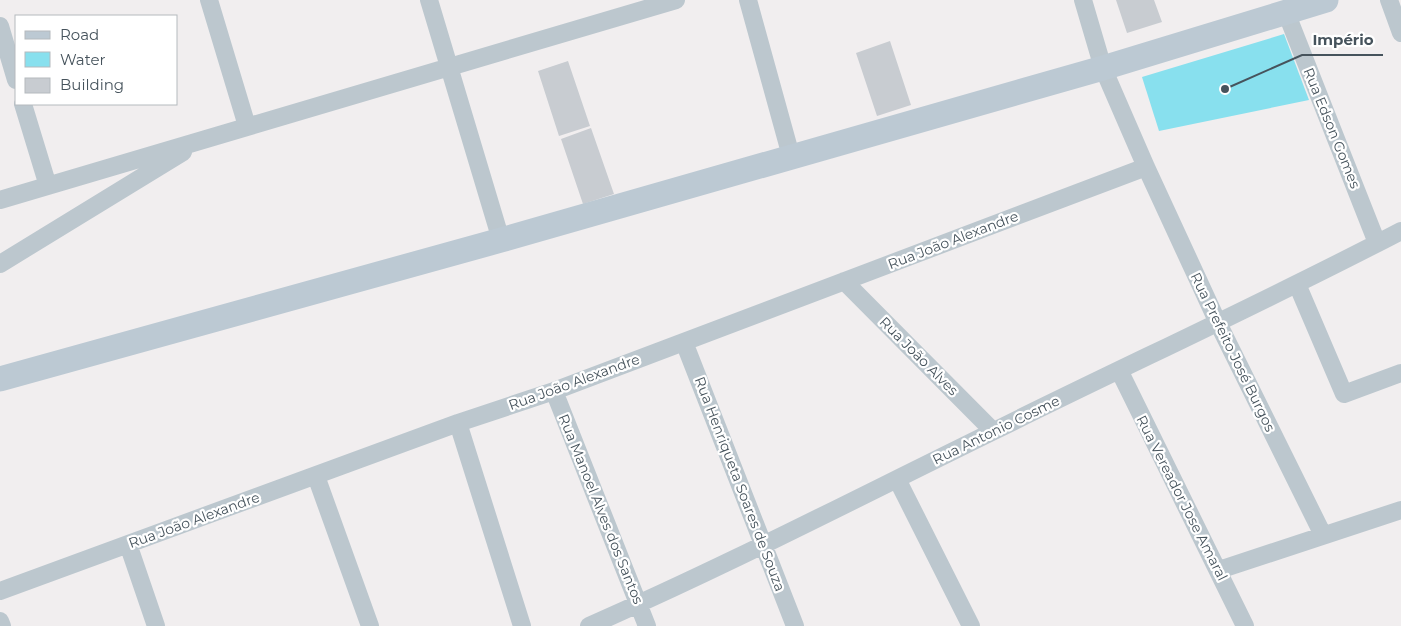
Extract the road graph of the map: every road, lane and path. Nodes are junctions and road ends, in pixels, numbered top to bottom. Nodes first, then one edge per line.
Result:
1 (209, 0) edge
2 (429, 0) edge
3 (676, 0) edge
4 (748, 0) edge
5 (1083, 0) edge
6 (1326, 0) edge
7 (1389, 0) edge
8 (632, 6) edge
9 (1286, 12) junction
10 (0, 26) edge
11 (1401, 33) edge
12 (449, 66) junction
13 (1103, 68) junction
14 (15, 77) edge
15 (23, 105) edge
16 (247, 126) junction
17 (205, 138) junction
18 (791, 156) junction
19 (1146, 167) junction
20 (48, 186) junction
21 (0, 200) edge
22 (1401, 231) edge
23 (501, 240) junction
24 (1378, 243) junction
25 (0, 264) edge
26 (844, 282) junction
27 (1298, 284) junction
28 (1218, 323) junction
29 (684, 342) junction
30 (1118, 370) junction
31 (1401, 374) edge
32 (0, 379) edge
33 (554, 391) junction
34 (458, 423) junction
35 (993, 431) junction
36 (316, 476) junction
37 (897, 479) junction
38 (1401, 510) edge
39 (1323, 535) junction
40 (128, 544) junction
41 (764, 545) junction
42 (1219, 570) junction
43 (0, 591) edge
44 (639, 604) junction
45 (0, 620) edge
46 (2, 626) edge
47 (156, 626) edge
48 (370, 626) edge
49 (522, 626) edge
50 (589, 626) edge
51 (647, 626) edge
52 (795, 626) edge
53 (971, 626) edge
54 (1245, 626) edge

1 - 16 street
2 - 12 street
3 - 8 street
4 - 18 street
5 - 13 street, Rua Prefeito José Burgos
6 - 9 street
7 - 11 street
8 - 12 street
9 - 13 street
9 - 24 street, Rua Edson Gomes
10 - 14 street
12 - 16 street
12 - 23 street
13 - 18 street
13 - 19 street, Rua Prefeito José Burgos
15 - 20 street
16 - 17 street
17 - 20 street
17 - 25 street
18 - 23 street
19 - 26 street, Rua João Alexandre
19 - 28 street, Rua Prefeito José Burgos
20 - 21 street
22 - 24 street, Rua Antonio Cosme
23 - 32 street
24 - 27 street, Rua Antonio Cosme
26 - 29 street, Rua João Alexandre
26 - 35 street, Rua João Alves
27 - 28 street, Rua Antonio Cosme
27 - 31 street
28 - 30 street, Rua Antonio Cosme
28 - 39 street, Rua Prefeito José Burgos
29 - 33 street, Rua João Alexandre
29 - 41 street, Rua Henriqueta Soares de Souza
30 - 35 street, Rua Antonio Cosme
30 - 42 street, Rua Vereador Jose Amaral
33 - 34 street, Rua João Alexandre
33 - 44 street, Rua Manoel Alves dos Santos
34 - 36 street, Rua João Alexandre
34 - 49 street
35 - 37 street, Rua Antonio Cosme
36 - 40 street, Rua João Alexandre
36 - 48 street
37 - 41 street, Rua Antonio Cosme
37 - 53 street
38 - 39 street
39 - 42 street
40 - 43 street, Rua João Alexandre
40 - 47 street
41 - 44 street, Rua Antonio Cosme
41 - 52 street, Rua Henriqueta Soares de Souza
42 - 54 street, Rua Vereador Jose Amaral
44 - 50 street, Rua Antonio Cosme
44 - 51 street, Rua Manoel Alves dos Santos
45 - 46 street

